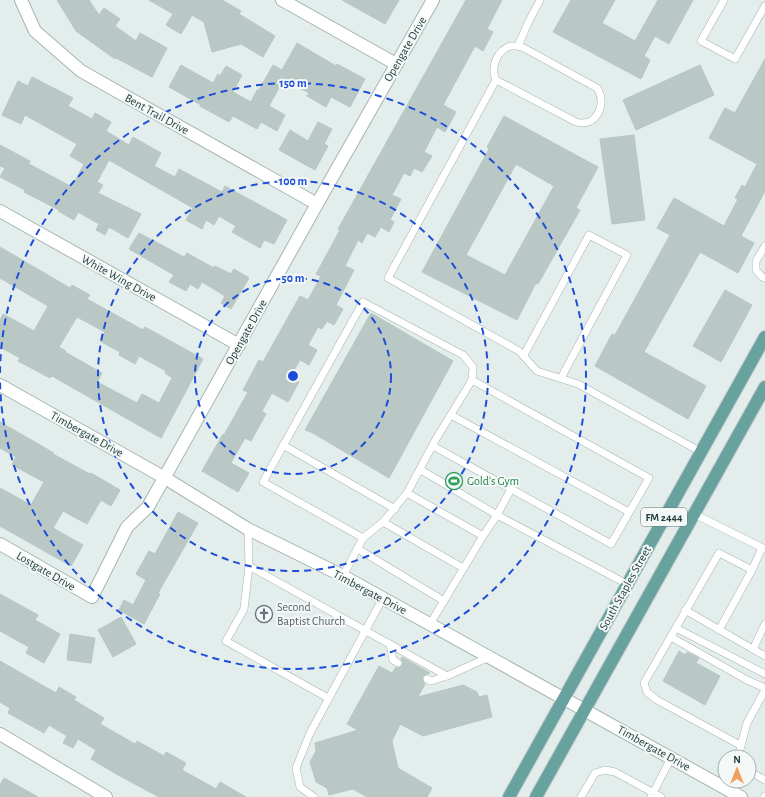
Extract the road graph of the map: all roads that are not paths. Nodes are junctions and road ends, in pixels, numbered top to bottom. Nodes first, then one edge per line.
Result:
1 (21, 0) edge
2 (282, 0) edge
3 (433, 0) edge
4 (540, 0) edge
5 (724, 0) edge
6 (765, 6) edge
7 (518, 46) junction
8 (396, 64) junction
9 (496, 80) junction
10 (317, 204) junction
11 (0, 211) edge
12 (765, 246) edge
13 (765, 278) edge
14 (765, 337) edge
15 (239, 345) junction
16 (524, 355) junction
17 (561, 378) junction
18 (472, 380) junction
19 (0, 385) edge
20 (765, 387) edge
21 (451, 415) junction
22 (283, 446) junction
23 (433, 446) junction
24 (701, 452) junction
25 (421, 470) junction
26 (165, 478) junction
27 (511, 489) junction
28 (408, 493) junction
29 (395, 509) junction
30 (629, 512) junction
31 (694, 514) junction
32 (497, 515) junction
33 (383, 522) junction
34 (248, 529) junction
35 (483, 536) junction
36 (363, 538) junction
37 (0, 544) edge
38 (358, 549) junction
39 (763, 549) edge
40 (249, 566) junction
41 (463, 568) junction
42 (752, 570) junction
43 (344, 576) junction
44 (627, 584) junction
45 (92, 598) joint
46 (383, 598) junction
47 (444, 601) junction
48 (685, 610) junction
49 (430, 624) junction
50 (765, 624) edge
51 (676, 628) junction
52 (719, 630) junction
53 (366, 631) junction
54 (671, 637) junction
55 (390, 644) junction
56 (753, 649) junction
57 (765, 656) edge
58 (489, 657) junction
59 (398, 663) dead end
60 (765, 674) edge
61 (447, 676) junction
62 (427, 679) dead end
63 (765, 689) edge
64 (328, 698) junction
65 (563, 698) junction
66 (585, 710) junction
67 (0, 734) edge
68 (740, 744) junction
69 (739, 749) edge
70 (671, 758) junction
71 (717, 779) edge
72 (732, 789) edge
73 (652, 795) edge
74 (106, 797) edge
75 (314, 797) edge
76 (509, 797) edge
77 (536, 797) edge
78 (581, 797) edge
79 (661, 797) edge
80 (741, 797) edge

1 - 10 street, Bent Trail Drive
2 - 8 street
3 - 8 street, Opengate Drive
4 - 7 lane
5 - 6 lane
7 - 9 lane
7 - 9 lane
8 - 10 street, Opengate Drive
9 - 16 lane
10 - 15 street, Opengate Drive
11 - 15 street, White Wing Drive
12 - 13 lane
14 - 24 main road, South Staples Street / FM 2444
15 - 26 street, Opengate Drive
16 - 17 lane
16 - 17 lane
17 - 24 lane
18 - 21 lane
18 - 22 lane
18 - 30 lane
19 - 26 street, Timbergate Drive
20 - 31 main road, South Staples Street / FM 2444
21 - 23 lane
21 - 30 lane
22 - 29 lane
22 - 36 lane
23 - 25 lane
23 - 27 lane
24 - 44 main road, South Staples Street / FM 2444
25 - 28 lane
25 - 32 lane
26 - 34 street, Timbergate Drive
26 - 45 street, Opengate Drive
27 - 30 lane
27 - 32 lane
28 - 29 lane
28 - 35 lane
29 - 33 lane
31 - 39 lane
31 - 66 main road, South Staples Street / FM 2444
32 - 35 lane
32 - 44 lane
33 - 36 lane
33 - 41 lane
34 - 40 lane
34 - 43 street, Timbergate Drive
35 - 41 lane
36 - 38 lane
37 - 45 street, Lostgate Drive
38 - 43 lane
38 - 47 lane
39 - 42 lane
40 - 53 lane
40 - 64 lane
41 - 47 lane
42 - 48 lane
42 - 52 lane
43 - 46 street, Timbergate Drive
44 - 65 main road, South Staples Street / FM 2444
46 - 49 street, Timbergate Drive
46 - 53 lane
47 - 49 lane
48 - 51 lane
48 - 52 lane
49 - 58 street, Timbergate Drive
50 - 56 lane
51 - 54 lane
51 - 60 lane
52 - 56 lane
53 - 55 lane
53 - 64 lane
54 - 63 lane
54 - 68 lane
55 - 59 lane
55 - 61 lane
56 - 57 lane
58 - 61 lane
58 - 65 street, Timbergate Drive
61 - 62 lane
63 - 68 lane
64 - 75 lane
65 - 66 street, Timbergate Drive
65 - 76 main road, South Staples Street / FM 2444
66 - 70 street, Timbergate Drive
66 - 77 main road, South Staples Street / FM 2444
67 - 74 street
68 - 69 lane
70 - 71 street, Timbergate Drive
70 - 73 lane
72 - 80 street, Timbergate Drive
73 - 78 lane
73 - 79 lane

